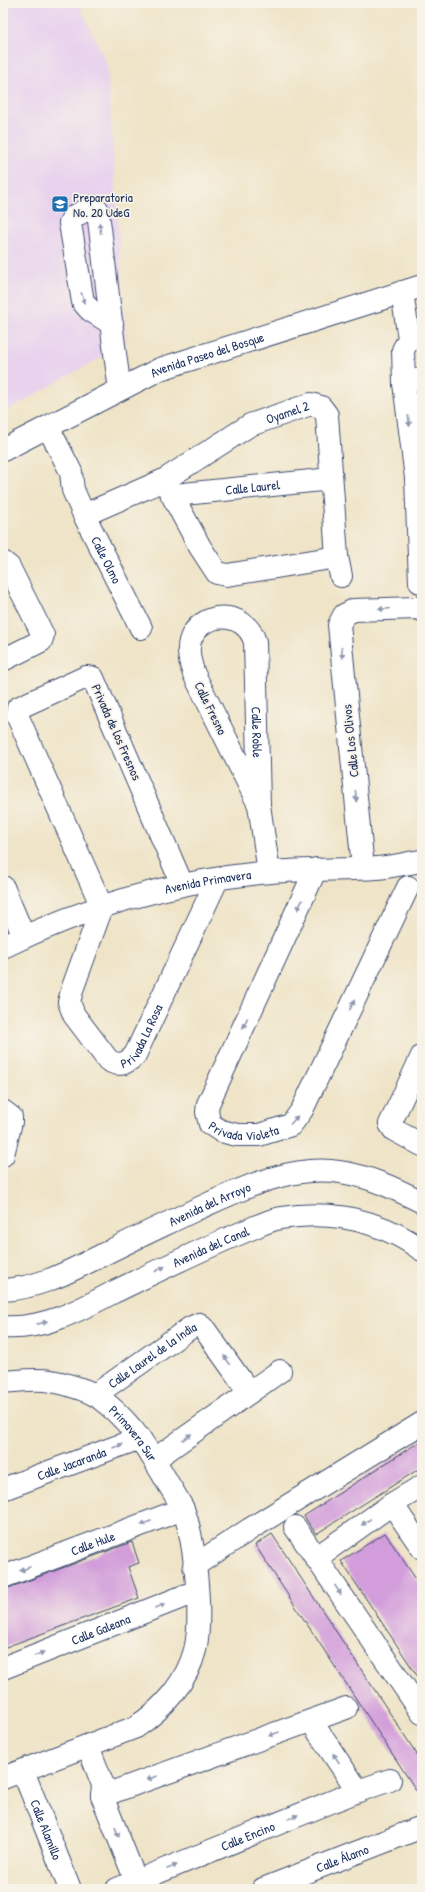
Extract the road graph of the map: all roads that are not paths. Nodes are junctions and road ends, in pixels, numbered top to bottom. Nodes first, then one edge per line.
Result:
1 (405, 291) edge
2 (112, 324) dead end
3 (413, 380) edge
4 (120, 389) junction
5 (43, 429) junction
6 (3, 450) edge
7 (331, 478) junction
8 (419, 478) edge
9 (169, 487) junction
10 (84, 515) junction
11 (3, 562) edge
12 (420, 568) edge
13 (422, 610) edge
14 (217, 618) joint
15 (141, 628) dead end
16 (3, 660) edge
17 (259, 805) junction
18 (422, 861) edge
19 (370, 868) junction
20 (316, 869) junction
21 (269, 872) junction
22 (217, 880) junction
23 (182, 884) junction
24 (3, 887) edge
25 (415, 890) edge
26 (102, 907) junction
27 (24, 937) junction
28 (3, 947) edge
29 (422, 1056) edge
30 (3, 1110) edge
31 (422, 1145) edge
32 (3, 1155) edge
33 (422, 1202) edge
34 (422, 1250) edge
35 (3, 1290) edge
36 (3, 1327) edge
37 (280, 1371) dead end
38 (3, 1382) edge
39 (249, 1392) junction
40 (96, 1395) junction
41 (422, 1423) edge
42 (140, 1438) junction
43 (155, 1459) junction
44 (5, 1488) edge
45 (420, 1493) edge
46 (392, 1504) junction
47 (183, 1509) junction
48 (295, 1527) dead end
49 (422, 1548) edge
50 (316, 1558) junction
51 (194, 1566) junction
52 (3, 1577) edge
53 (198, 1591) junction
54 (3, 1668) edge
55 (346, 1708) dead end
56 (422, 1713) edge
57 (311, 1721) junction
58 (83, 1748) junction
59 (23, 1770) junction
60 (3, 1778) edge
61 (390, 1780) dead end
62 (358, 1791) junction
63 (102, 1796) junction
64 (422, 1827) edge
65 (127, 1885) edge
66 (70, 1889) edge
67 (263, 1889) edge

1 - 3 street
1 - 4 street, Avenida Paseo del Bosque
2 - 4 street
3 -> 8 street
4 - 5 street, Avenida Paseo del Bosque
5 - 6 street, Avenida Paseo del Bosque
5 - 10 street, Calle Olmo
7 - 9 street, Calle Laurel
7 - 9 street, Oyamel 2
7 - 9 street, Oyamel 2
8 - 12 street
9 - 10 street, Oyamel 2
10 - 15 street, Calle Olmo
11 - 16 street
13 -> 19 street, Calle Los Olivos
14 - 17 street, Calle Roble
14 - 17 street, Calle Fresno
17 - 21 street, Calle Roble
18 - 19 street, Avenida Primavera
19 - 20 street, Avenida Primavera
19 - 25 street
20 - 21 street, Avenida Primavera
20 -> 25 street, Privada Violeta
21 - 22 street, Avenida Primavera
22 - 23 street, Avenida Primavera
22 - 26 street, Privada La Rosa
23 - 26 street, Avenida Primavera
23 - 26 street, Privada de los Fresnos
24 - 27 street
26 - 27 street, Avenida Primavera
27 - 28 street, Avenida Primavera
29 - 31 street
30 - 32 street
33 - 35 street, Avenida del Arroyo
36 -> 34 street, Avenida del Canal
37 - 39 street
38 - 40 street, Primavera Sur
39 -> 40 street, Calle Laurel de la India
43 -> 39 street
40 - 42 street, Primavera Sur
41 - 51 street
42 - 43 street, Primavera Sur
44 -> 42 street, Calle Jacaranda
43 - 47 street, Primavera Sur
45 - 46 street
46 - 49 street
46 -> 50 street
47 - 51 street, Primavera Sur
47 -> 52 street, Calle Hule
48 - 50 street
50 -> 56 street
51 - 53 street, Primavera Sur
54 -> 53 street, Calle Galeana
53 - 58 street, Primavera Sur
55 - 57 street
62 -> 57 street
57 -> 63 street
58 - 59 street, Primavera Sur
58 - 63 street, Calle Encino
59 - 60 street, Primavera Sur
59 - 66 street, Calle Alamillo
61 - 62 street, Calle Encino
65 -> 62 street, Calle Encino
63 -> 65 street, Calle Encino
64 - 67 street, Calle Álamo

